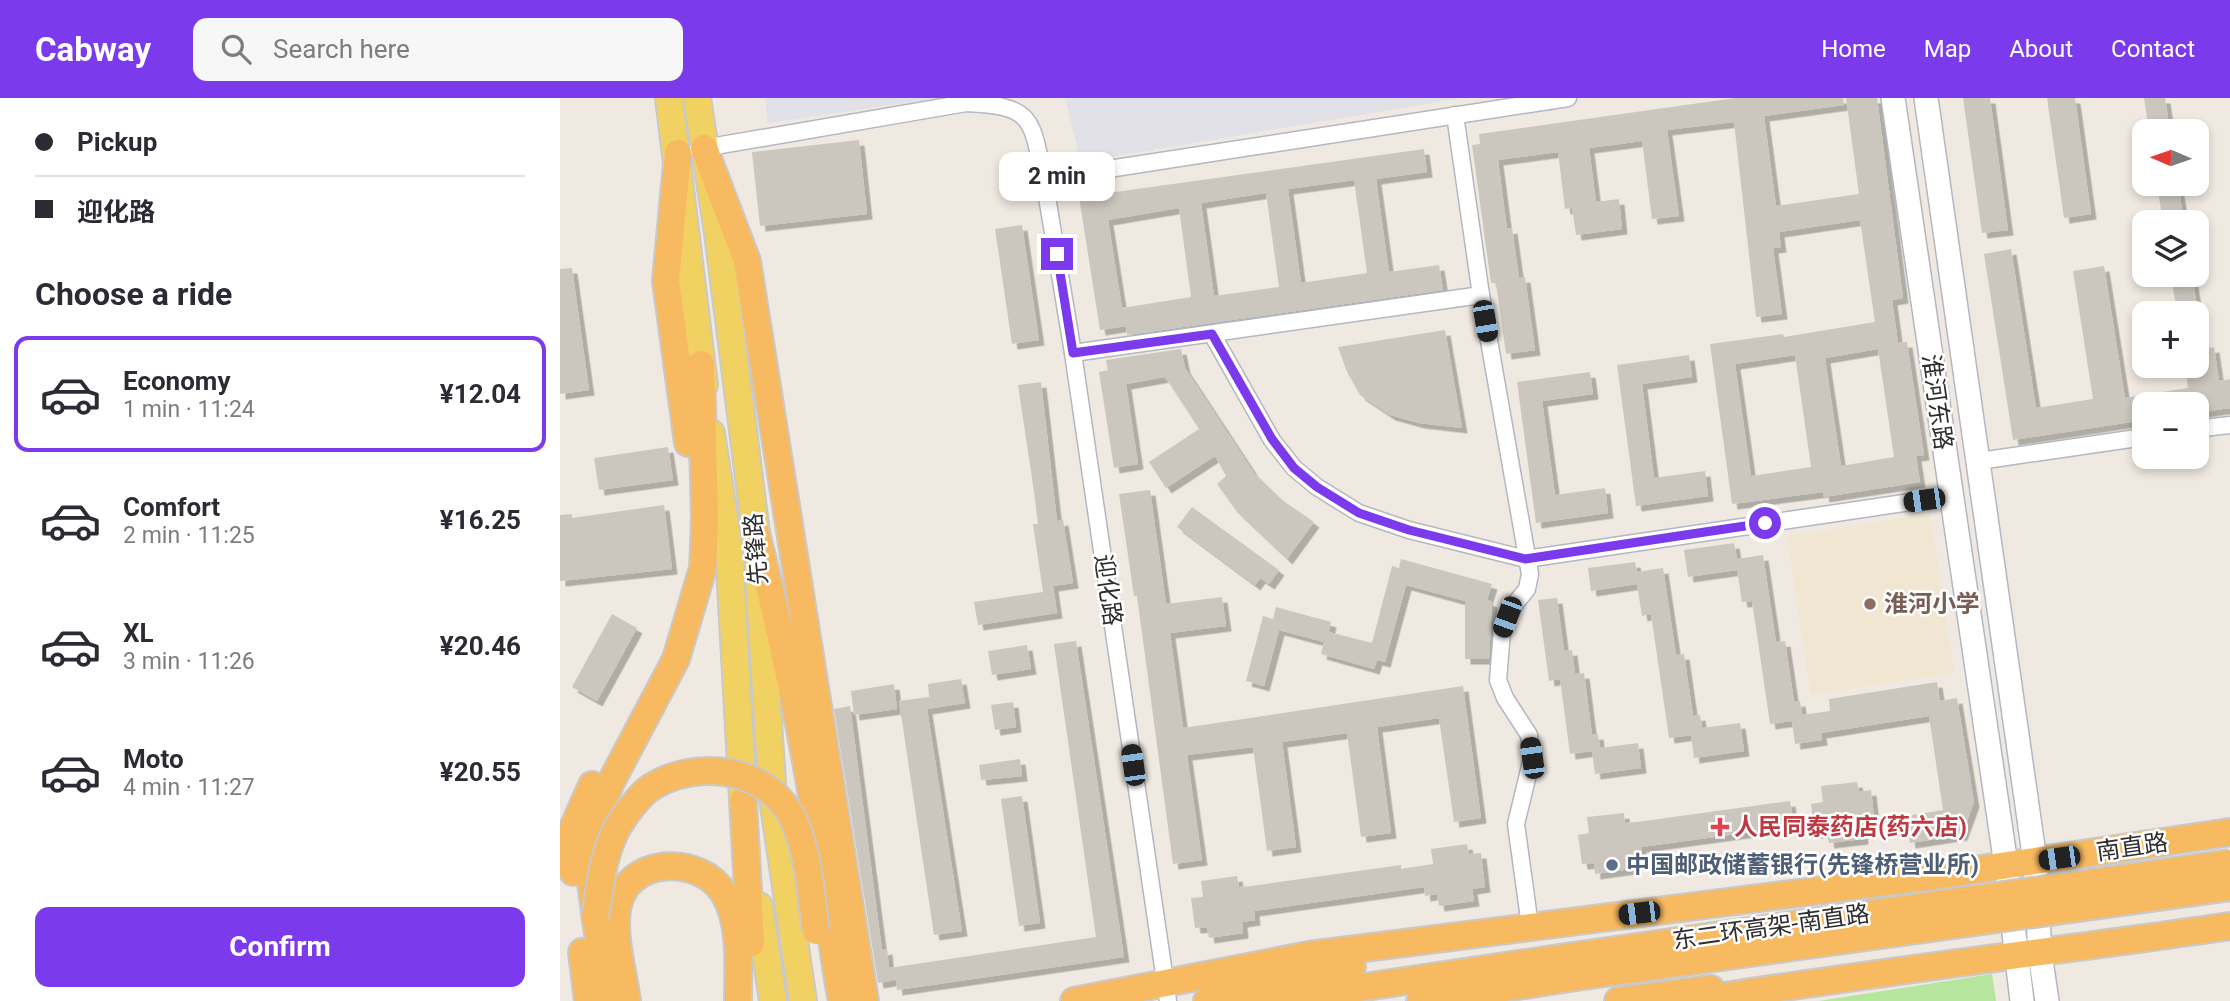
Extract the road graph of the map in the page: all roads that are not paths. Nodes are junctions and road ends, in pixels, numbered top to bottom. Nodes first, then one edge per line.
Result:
1 (669, 98) edge
2 (697, 98) edge
3 (1568, 98) edge
4 (1893, 98) edge
5 (1926, 98) edge
6 (1455, 115) junction
7 (704, 148) junction
8 (678, 153) junction
9 (1044, 179) junction
10 (1481, 295) junction
11 (1212, 334) junction
12 (1073, 353) junction
13 (701, 364) junction
14 (2230, 425) edge
15 (2209, 427) edge
16 (2132, 439) edge
17 (1979, 461) junction
18 (1951, 496) junction
19 (756, 533) junction
20 (703, 556) junction
21 (1525, 559) junction
22 (695, 600) junction
23 (743, 801) joint
24 (2230, 832) edge
25 (2035, 861) junction
26 (2230, 863) edge
27 (2006, 865) junction
28 (1941, 876) junction
29 (2230, 887) edge
30 (595, 918) junction
31 (1530, 926) junction
32 (2230, 926) edge
33 (757, 932) junction
34 (2028, 955) junction
35 (834, 961) junction
36 (860, 968) junction
37 (1828, 979) junction
38 (1159, 992) edge
39 (588, 1001) edge
40 (607, 1001) edge
41 (626, 1001) edge
42 (738, 1001) edge
43 (755, 1001) edge
44 (773, 1001) edge
45 (803, 1001) edge
46 (825, 1001) edge
47 (842, 1001) edge
48 (857, 1001) edge
49 (865, 1001) edge
50 (873, 1001) edge
51 (1074, 1001) edge
52 (1106, 1001) edge
53 (1207, 1001) edge
54 (1271, 1001) edge
55 (1420, 1001) edge
56 (1618, 1001) edge
57 (1694, 1001) edge
58 (2022, 1001) edge
59 (2048, 1001) edge

1 - 8 main road, 先锋路
2 - 7 main road, 先锋路
3 - 6 street
4 - 18 main road, 淮河东路
5 - 17 main road, 淮河东路
6 - 9 street
6 - 10 street
7 - 8 street, 迎化路
7 - 9 street, 迎化路
7 - 19 main road, 先锋路
7 - 36 highway
8 - 13 main road, 先锋路
8 - 20 highway
9 - 12 street, 迎化路
10 - 11 street
10 - 21 street
11 - 12 street
11 - 21 street
12 - 38 street, 迎化路
13 - 20 highway
13 - 23 main road, 先锋路
14 - 15 street
16 - 17 street
17 - 25 main road, 淮河东路
18 - 21 street
18 - 27 main road, 淮河东路
19 - 35 highway
19 - 45 main road, 先锋路
20 - 22 highway
21 - 31 street
22 - 30 highway, bridge
22 - 39 highway
23 - 33 highway
24 - 25 highway, 南直路
25 - 27 highway, 南直路
25 - 34 main road, 淮河东路
26 - 54 highway, 东二环高架-南直路, bridge
27 - 28 highway, 南直路
27 - 34 main road, 淮河东路
28 - 31 highway
28 - 53 highway
29 - 55 highway, 东二环高架-南直路, bridge
30 - 40 highway
30 - 46 highway, bridge
31 - 38 highway
32 - 34 highway
33 - 43 highway
33 - 44 main road
34 - 37 highway
34 - 58 main road
34 - 59 main road
35 - 47 highway
35 - 48 highway
36 - 49 highway
36 - 50 highway
37 - 56 highway
37 - 57 highway
38 - 51 highway
38 - 52 highway
41 - 42 highway

